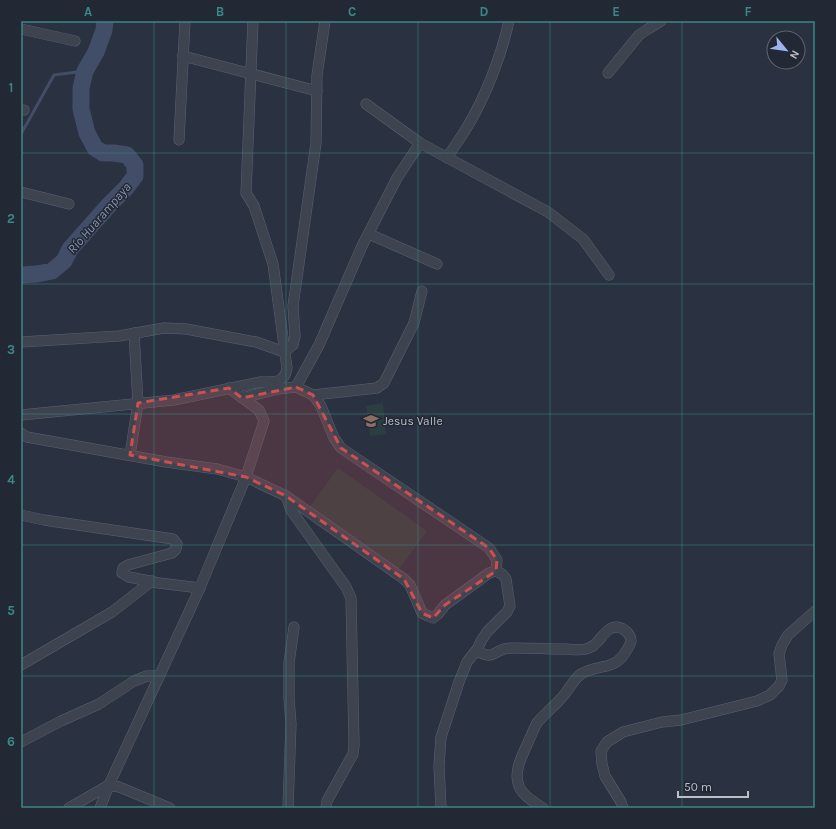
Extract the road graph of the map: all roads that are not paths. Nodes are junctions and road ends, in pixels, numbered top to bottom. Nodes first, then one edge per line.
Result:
1 (185, 21) edge
2 (253, 21) edge
3 (325, 21) edge
4 (509, 21) edge
5 (661, 21) edge
6 (21, 29) edge
7 (75, 41) dead end
8 (183, 56) junction
9 (608, 73) dead end
10 (251, 74) junction
11 (317, 91) junction
12 (366, 104) dead end
13 (178, 140) dead end
14 (420, 143) junction
15 (447, 158) junction
16 (21, 192) edge
17 (70, 204) dead end
18 (369, 234) junction
19 (437, 264) dead end
20 (609, 275) dead end
21 (422, 291) dead end
22 (134, 333) junction
23 (21, 342) edge
24 (284, 352) junction
25 (296, 387) junction
26 (229, 388) junction
27 (313, 395) junction
28 (242, 398) junction
29 (138, 403) junction
30 (21, 415) edge
31 (21, 433) edge
32 (130, 456) junction
33 (246, 477) junction
34 (286, 496) junction
35 (21, 515) edge
36 (496, 571) junction
37 (152, 582) junction
38 (200, 588) junction
39 (815, 611) edge
40 (294, 627) dead end
41 (478, 648) junction
42 (21, 665) edge
43 (159, 676) junction
44 (21, 742) edge
45 (109, 785) junction
46 (69, 808) edge
47 (100, 808) edge
48 (170, 808) edge
49 (288, 808) edge
50 (326, 808) edge
51 (440, 808) edge
52 (543, 808) edge
53 (623, 808) edge

1 - 8 street
2 - 10 street
3 - 11 street
4 - 15 street
5 - 9 street
6 - 7 street
8 - 10 street
8 - 13 street
10 - 11 street
10 - 24 street
11 - 24 street
12 - 14 street
14 - 15 street
14 - 18 street
15 - 20 street
16 - 17 street
18 - 19 street
18 - 25 street
21 - 27 street
22 - 23 street
22 - 24 street
22 - 29 street
24 - 26 street
25 - 27 street
25 - 28 street
26 - 28 street
26 - 29 street
27 - 36 street
28 - 33 street
29 - 30 street
29 - 32 street
31 - 32 street
32 - 33 street
33 - 34 street
33 - 38 street
34 - 36 street
34 - 50 street
35 - 37 street
36 - 41 street
37 - 38 street
37 - 42 street
38 - 43 street
39 - 53 street
40 - 49 street
41 - 51 street
41 - 52 street
43 - 44 street
43 - 45 street
45 - 46 street
45 - 47 street
45 - 48 street

